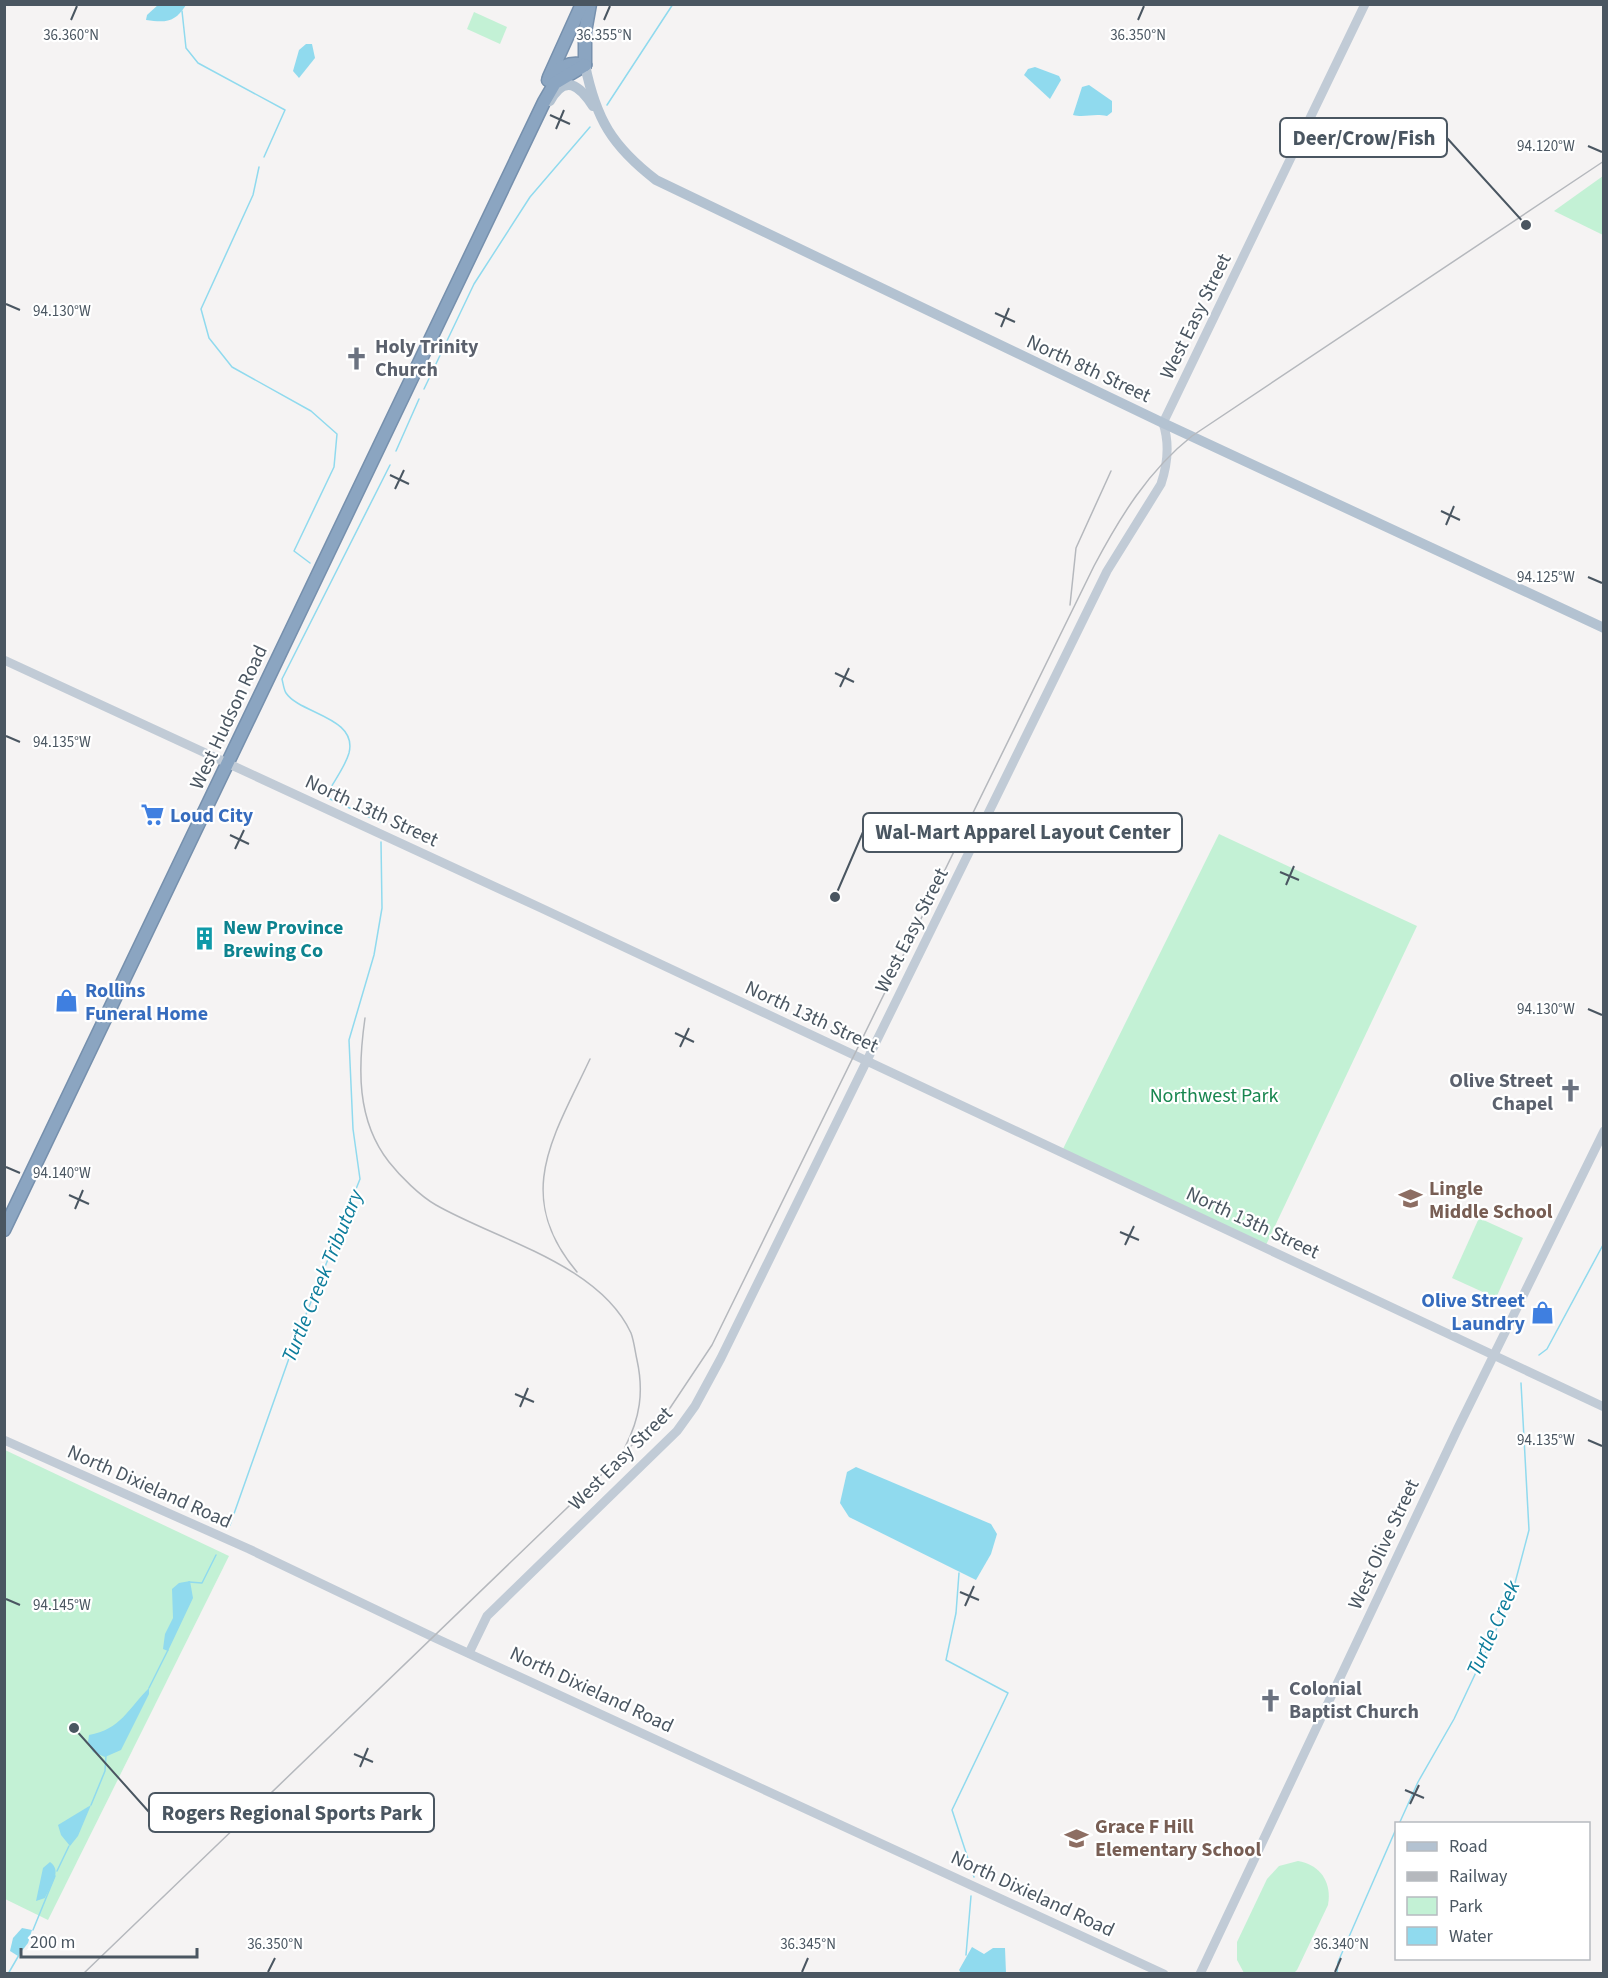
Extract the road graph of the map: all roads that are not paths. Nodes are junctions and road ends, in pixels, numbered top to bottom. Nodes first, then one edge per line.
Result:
1 (582, 4) edge
2 (590, 4) edge
3 (1365, 4) edge
4 (585, 65) junction
5 (548, 80) junction
6 (598, 113) junction
7 (487, 219) junction
8 (1163, 423) junction
9 (1604, 628) edge
10 (4, 660) edge
11 (228, 763) junction
12 (866, 1062) junction
13 (1604, 1131) edge
14 (4, 1230) edge
15 (1494, 1354) junction
16 (1604, 1407) edge
17 (4, 1440) edge
18 (469, 1653) junction
19 (1164, 1974) edge
20 (1200, 1974) edge

1 - 5 highway
2 - 4 highway
3 - 8 main road, West Easy Street
4 - 5 highway, West Hudson Road
4 - 6 main road, North 8th Street
4 - 7 highway, West Hudson Road
5 - 7 highway, West Hudson Road
6 - 7 main road, West Hudson Road
6 - 8 main road, North 8th Street
7 - 11 highway, West Hudson Road
8 - 9 main road, North 8th Street
8 - 12 main road, West Easy Street
10 - 11 main road, North 13th Street
11 - 12 main road, North 13th Street
11 - 14 highway, West Hudson Road
12 - 15 main road, North 13th Street
12 - 18 main road, West Easy Street
13 - 15 main road, West Olive Street
15 - 16 main road, North 13th Street
15 - 20 main road, West Olive Street
17 - 18 main road, North Dixieland Road
18 - 19 main road, North Dixieland Road

